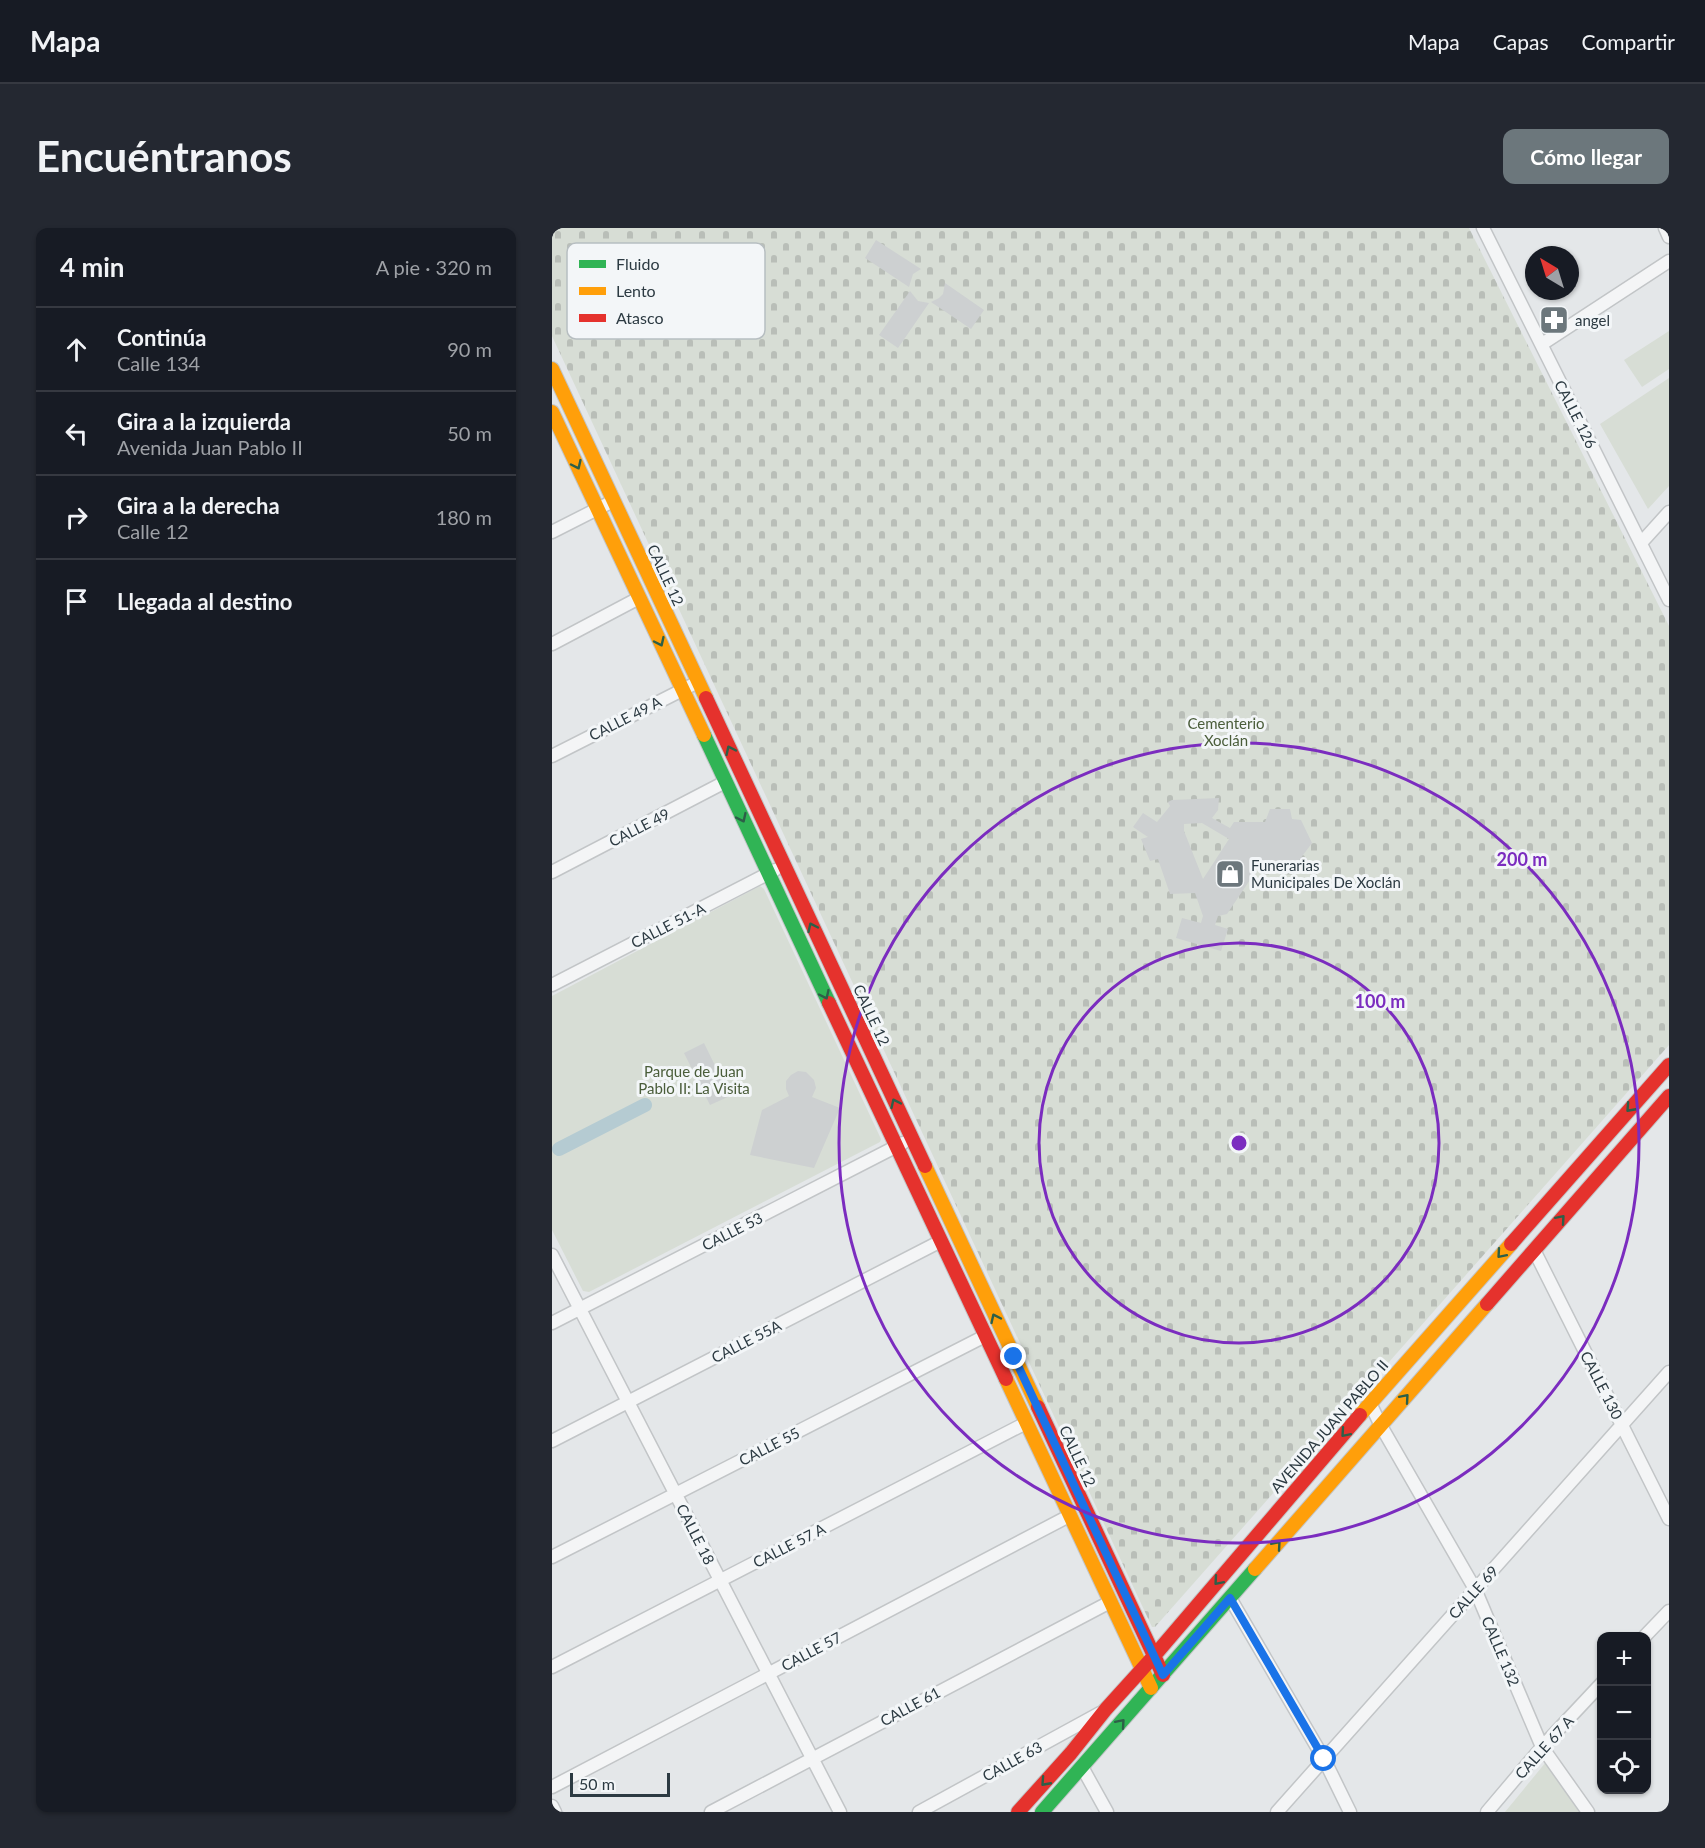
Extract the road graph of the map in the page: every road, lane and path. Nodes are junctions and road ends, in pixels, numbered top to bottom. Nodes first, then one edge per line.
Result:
1 (1484, 228) edge
2 (1665, 228) edge
3 (1669, 237) edge
4 (1669, 261) edge
5 (1542, 344) junction
6 (552, 369) edge
7 (553, 415) edge
8 (613, 501) junction
9 (597, 509) junction
10 (1669, 512) edge
11 (552, 532) edge
12 (1641, 543) junction
13 (639, 598) junction
14 (1669, 600) edge
15 (552, 644) edge
16 (698, 682) junction
17 (682, 689) junction
18 (552, 756) edge
19 (725, 782) junction
20 (784, 865) junction
21 (552, 872) edge
22 (768, 873) junction
23 (552, 985) edge
24 (1669, 1065) edge
25 (1669, 1096) edge
26 (912, 1139) junction
27 (896, 1146) junction
28 (941, 1241) junction
29 (1534, 1250) junction
30 (552, 1255) edge
31 (580, 1309) junction
32 (552, 1323) edge
33 (985, 1336) junction
34 (1014, 1357) junction
35 (999, 1366) junction
36 (1669, 1372) edge
37 (628, 1402) junction
38 (1370, 1403) junction
39 (1026, 1423) junction
40 (1622, 1425) junction
41 (1381, 1426) junction
42 (552, 1441) edge
43 (675, 1494) junction
44 (1070, 1516) junction
45 (1669, 1519) edge
46 (552, 1557) edge
47 (720, 1581) junction
48 (1475, 1589) junction
49 (1230, 1598) junction
50 (1110, 1602) junction
51 (1669, 1611) edge
52 (1649, 1632) edge
53 (1154, 1656) junction
54 (552, 1667) edge
55 (1142, 1669) junction
56 (768, 1673) junction
57 (1163, 1675) junction
58 (1599, 1686) edge
59 (1151, 1688) junction
60 (1106, 1709) junction
61 (1542, 1747) junction
62 (812, 1758) junction
63 (1324, 1759) junction
64 (1083, 1767) junction
65 (552, 1787) edge
66 (552, 1806) edge
67 (555, 1812) edge
68 (711, 1812) edge
69 (840, 1812) edge
70 (919, 1812) edge
71 (1018, 1812) edge
72 (1042, 1812) edge
73 (1107, 1812) edge
74 (1277, 1812) edge
75 (1350, 1812) edge
76 (1487, 1812) edge
77 (1588, 1812) edge

1 - 5 street, CALLE 126
2 - 3 street
4 - 5 street
5 - 12 street, CALLE 126
6 - 8 street, CALLE 12
7 -> 9 street
8 - 9 street
8 - 16 street, CALLE 12
9 - 11 street
9 - 13 street
10 - 12 street
12 - 14 street, CALLE 126
13 - 15 street
13 -> 17 street
16 - 17 street, CALLE 49 A
20 -> 16 street, CALLE 12
17 - 18 street, CALLE 49 A
17 - 19 street
19 - 21 street, CALLE 49
19 -> 22 street
20 - 22 street, CALLE 51-A
26 -> 20 street, CALLE 12
22 - 23 street, CALLE 51-A
22 -> 27 street
24 -> 38 street, AVENIDA JUAN PABLO II
29 -> 25 street
26 - 27 street, CALLE 53
34 -> 26 street, CALLE 12
27 - 28 street
27 - 31 street, CALLE 53
28 - 33 street
28 - 37 street, CALLE 55A
29 - 40 street, CALLE 130
41 -> 29 street
30 - 31 street, CALLE 18
31 - 32 street, CALLE 53
31 - 37 street, CALLE 18
33 - 35 street
33 - 43 street, CALLE 55
34 - 35 street
34 - 53 street, CALLE 12
35 - 39 street
36 - 40 street, CALLE 69
37 - 42 street, CALLE 55A
37 - 43 street, CALLE 18
38 - 41 street, CALLE 132
38 -> 53 street, AVENIDA JUAN PABLO II
39 - 44 street
39 - 47 street, CALLE 57 A
40 - 45 street, CALLE 130
40 - 48 street, CALLE 69
41 - 48 street, CALLE 132
49 -> 41 street
43 - 46 street, CALLE 55
43 - 47 street, CALLE 18
44 - 50 street
44 - 56 street, CALLE 57
47 - 54 street, CALLE 57 A
47 - 56 street, CALLE 18
48 - 61 street, CALLE 132
48 - 63 street, CALLE 69
49 - 57 street
49 - 63 street
50 - 55 street
50 - 62 street, CALLE 61
51 - 52 street
53 - 55 street, AVENIDA JUAN PABLO II
53 - 57 street, CALLE 12
55 - 59 street
55 - 60 street, AVENIDA JUAN PABLO II
56 - 62 street, CALLE 18
56 - 65 street, CALLE 57
57 - 59 street
58 - 61 street, CALLE 67 A
64 -> 59 street
60 - 70 street, CALLE 63
60 -> 71 street, AVENIDA JUAN PABLO II
61 - 76 street, CALLE 67 A
61 - 77 street, CALLE 132
62 - 68 street, CALLE 61
62 - 69 street, CALLE 18
63 - 74 street, CALLE 69
63 - 75 street
64 - 72 street
64 - 73 street
66 - 67 street

